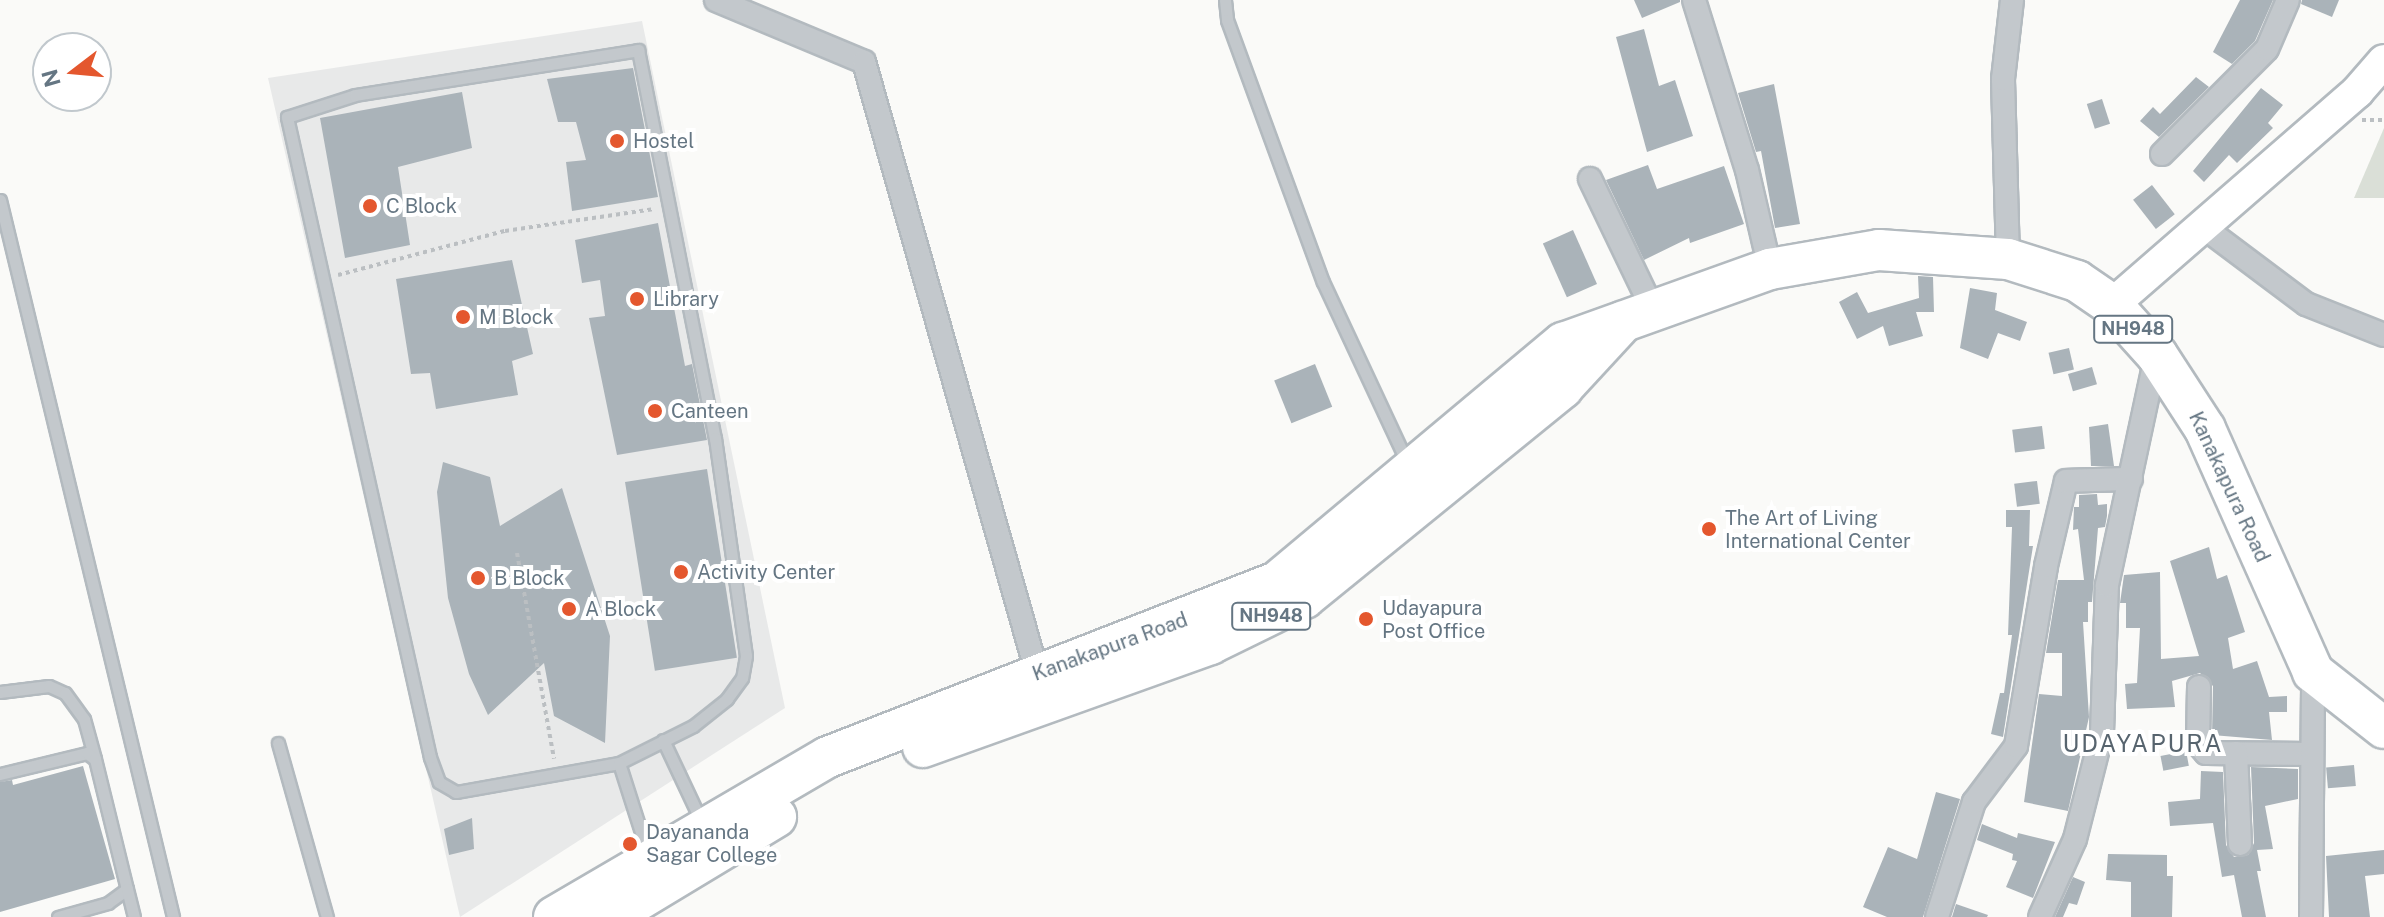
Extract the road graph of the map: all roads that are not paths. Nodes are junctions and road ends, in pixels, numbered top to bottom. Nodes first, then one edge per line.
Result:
1 (716, 0) edge
2 (1225, 0) edge
3 (1694, 0) edge
4 (2012, 0) edge
5 (2288, 0) edge
6 (2384, 61) edge
7 (2162, 154) dead end
8 (1590, 179) dead end
9 (0, 200) edge
10 (2202, 226) junction
11 (2008, 259) junction
12 (1770, 269) junction
13 (2112, 305) junction
14 (1638, 314) junction
15 (2384, 335) edge
16 (2157, 355) junction
17 (1412, 472) junction
18 (2131, 479) junction
19 (1332, 559) junction
20 (2313, 672) junction
21 (1041, 686) junction
22 (2199, 687) dead end
23 (0, 692) edge
24 (2384, 728) edge
25 (663, 740) junction
26 (278, 743) dead end
27 (2236, 753) junction
28 (2310, 754) junction
29 (95, 759) junction
30 (619, 763) junction
31 (0, 774) edge
32 (704, 826) junction
33 (2240, 844) dead end
34 (650, 858) junction
35 (127, 889) junction
36 (58, 917) edge
37 (134, 917) edge
38 (173, 917) edge
39 (327, 917) edge
40 (554, 917) edge
41 (610, 917) edge
42 (1937, 917) edge
43 (2040, 917) edge
44 (2311, 917) edge

1 - 21 street
2 - 17 lane
3 - 12 street
4 - 11 street
5 - 7 street
6 - 10 street
8 - 14 street
9 - 38 lane
10 - 13 street
10 - 15 street
11 - 12 highway, Kanakapura Road / NH948
11 - 13 highway, Kanakapura Road / NH948
12 - 14 highway, Kanakapura Road / NH948
13 - 16 highway, Kanakapura Road / NH948
14 - 17 highway, Kanakapura Road / NH948
14 - 19 highway, Kanakapura Road / NH948
16 - 18 street
16 - 20 highway, Kanakapura Road / NH948
17 - 19 highway, Kanakapura Road / NH948
18 - 42 street
18 - 43 street
19 - 21 highway, Kanakapura Road / NH948
20 - 24 highway, Kanakapura Road / NH948
20 - 28 street
21 - 32 highway, Kanakapura Road / NH948
21 - 41 highway, Kanakapura Road / NH948
22 - 27 street
23 - 29 lane
25 - 30 lane
25 - 30 lane
25 - 32 lane
26 - 39 lane
27 - 28 street
27 - 33 street
28 - 44 street
29 - 31 lane
29 - 35 lane
30 - 34 lane
32 - 34 highway, Kanakapura Road / NH948
34 - 40 highway, Kanakapura Road / NH948
35 - 36 lane
35 - 37 lane

